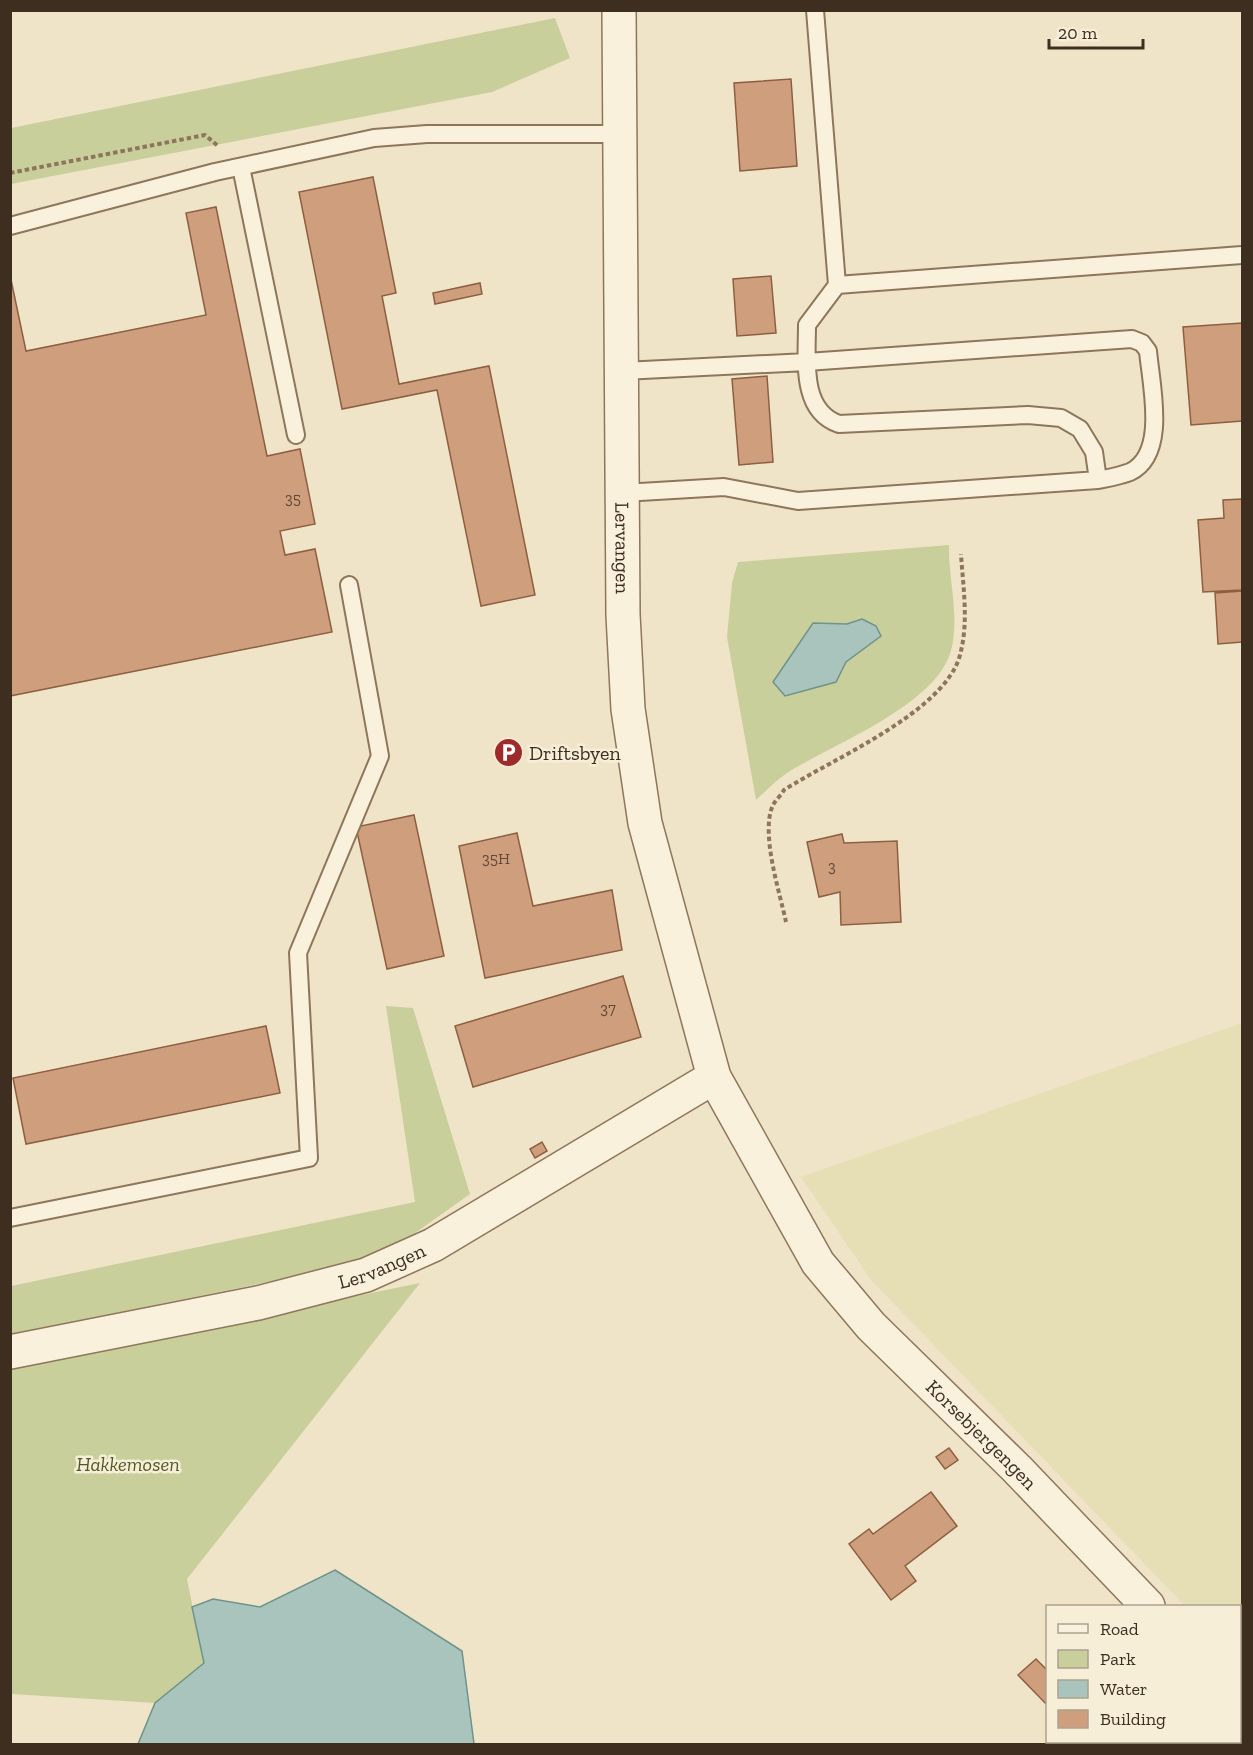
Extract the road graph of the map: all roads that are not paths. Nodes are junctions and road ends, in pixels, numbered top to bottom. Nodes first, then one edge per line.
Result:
1 (619, 10) edge
2 (815, 10) edge
3 (620, 134) junction
4 (241, 167) junction
5 (10, 226) edge
6 (1242, 255) edge
7 (837, 285) junction
8 (807, 362) junction
9 (623, 371) junction
10 (296, 435) dead end
11 (1098, 480) junction
12 (623, 493) junction
13 (349, 585) dead end
14 (714, 1077) junction
15 (10, 1218) edge
16 (818, 1263) joint
17 (10, 1352) edge
18 (1148, 1605) edge

1 - 3 street, Lervangen
2 - 7 lane
3 - 4 lane
3 - 9 street, Lervangen
4 - 5 lane
4 - 10 lane
6 - 7 lane
7 - 8 lane
8 - 9 lane
8 - 11 lane
8 - 11 lane
9 - 12 street, Lervangen
11 - 12 lane
12 - 14 street, Lervangen
13 - 15 lane
14 - 16 street, Lervangen
14 - 17 street, Lervangen
16 - 18 street, Korsebjergengen

